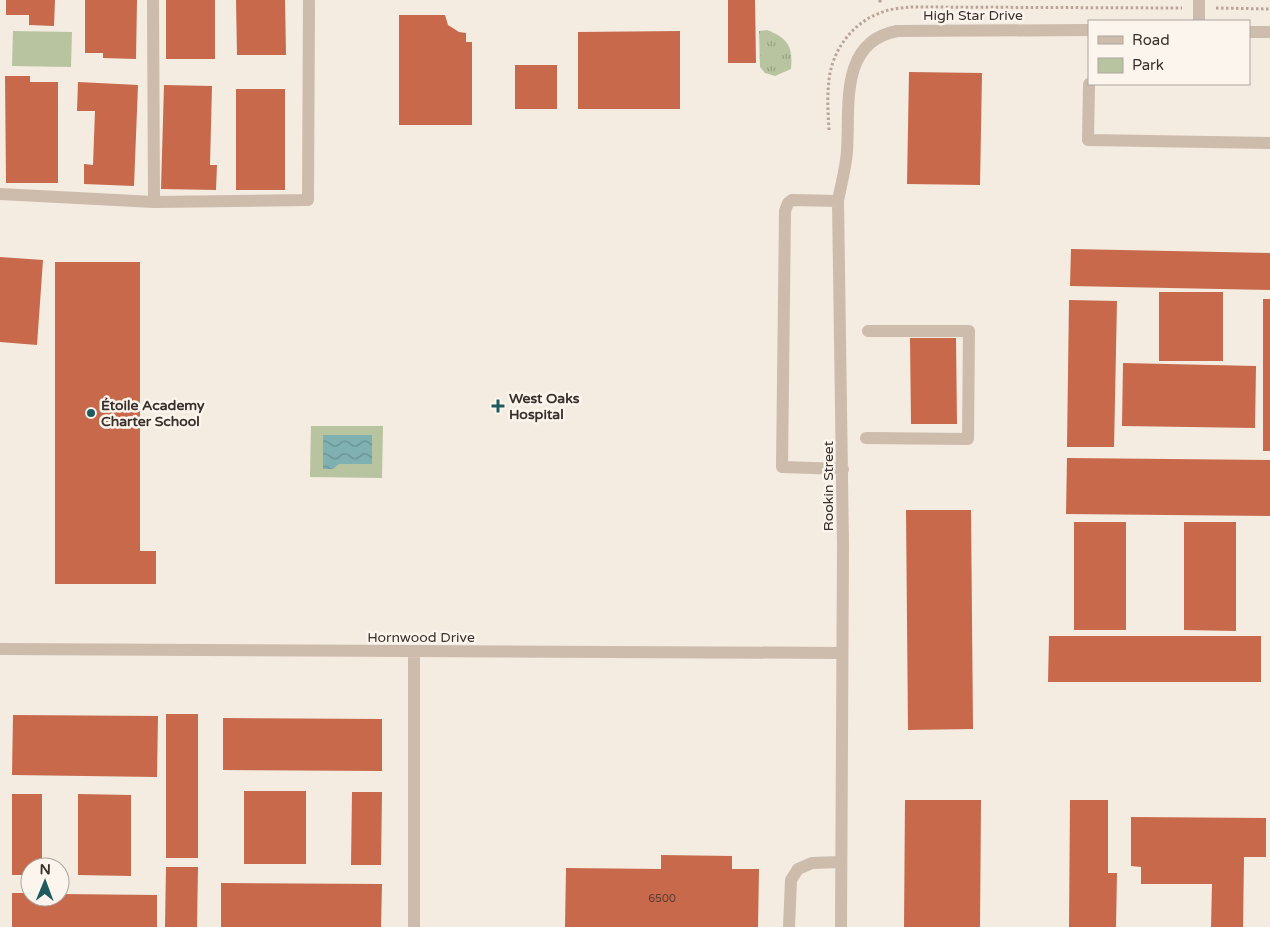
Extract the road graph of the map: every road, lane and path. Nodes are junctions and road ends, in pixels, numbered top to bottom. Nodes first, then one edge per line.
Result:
1 (153, 0) edge
2 (309, 0) edge
3 (1199, 0) edge
4 (1212, 8) dead end
5 (1270, 9) edge
6 (1199, 20) edge
7 (1088, 30) edge
8 (1250, 32) edge
9 (1270, 32) edge
10 (864, 49) joint
11 (1089, 85) edge
12 (1270, 143) edge
13 (0, 194) edge
14 (838, 201) junction
15 (154, 202) junction
16 (868, 331) dead end
17 (866, 438) dead end
18 (842, 469) junction
19 (0, 649) edge
20 (414, 652) junction
21 (842, 653) junction
22 (841, 862) junction
23 (414, 927) edge
24 (789, 927) edge
25 (841, 927) edge

1 - 15 street
2 - 15 street
3 - 6 street
4 - 5 path
7 - 10 street, High Star Drive
8 - 9 street
10 - 14 street, Rookin Street
11 - 12 street
13 - 15 street
14 - 18 street, Rookin Street
14 - 18 street
16 - 17 street
18 - 21 street, Rookin Street
19 - 20 street, Hornwood Drive
20 - 21 street, Hornwood Drive
20 - 23 street
21 - 22 street, Rookin Street
22 - 24 street
22 - 25 street, Rookin Street

